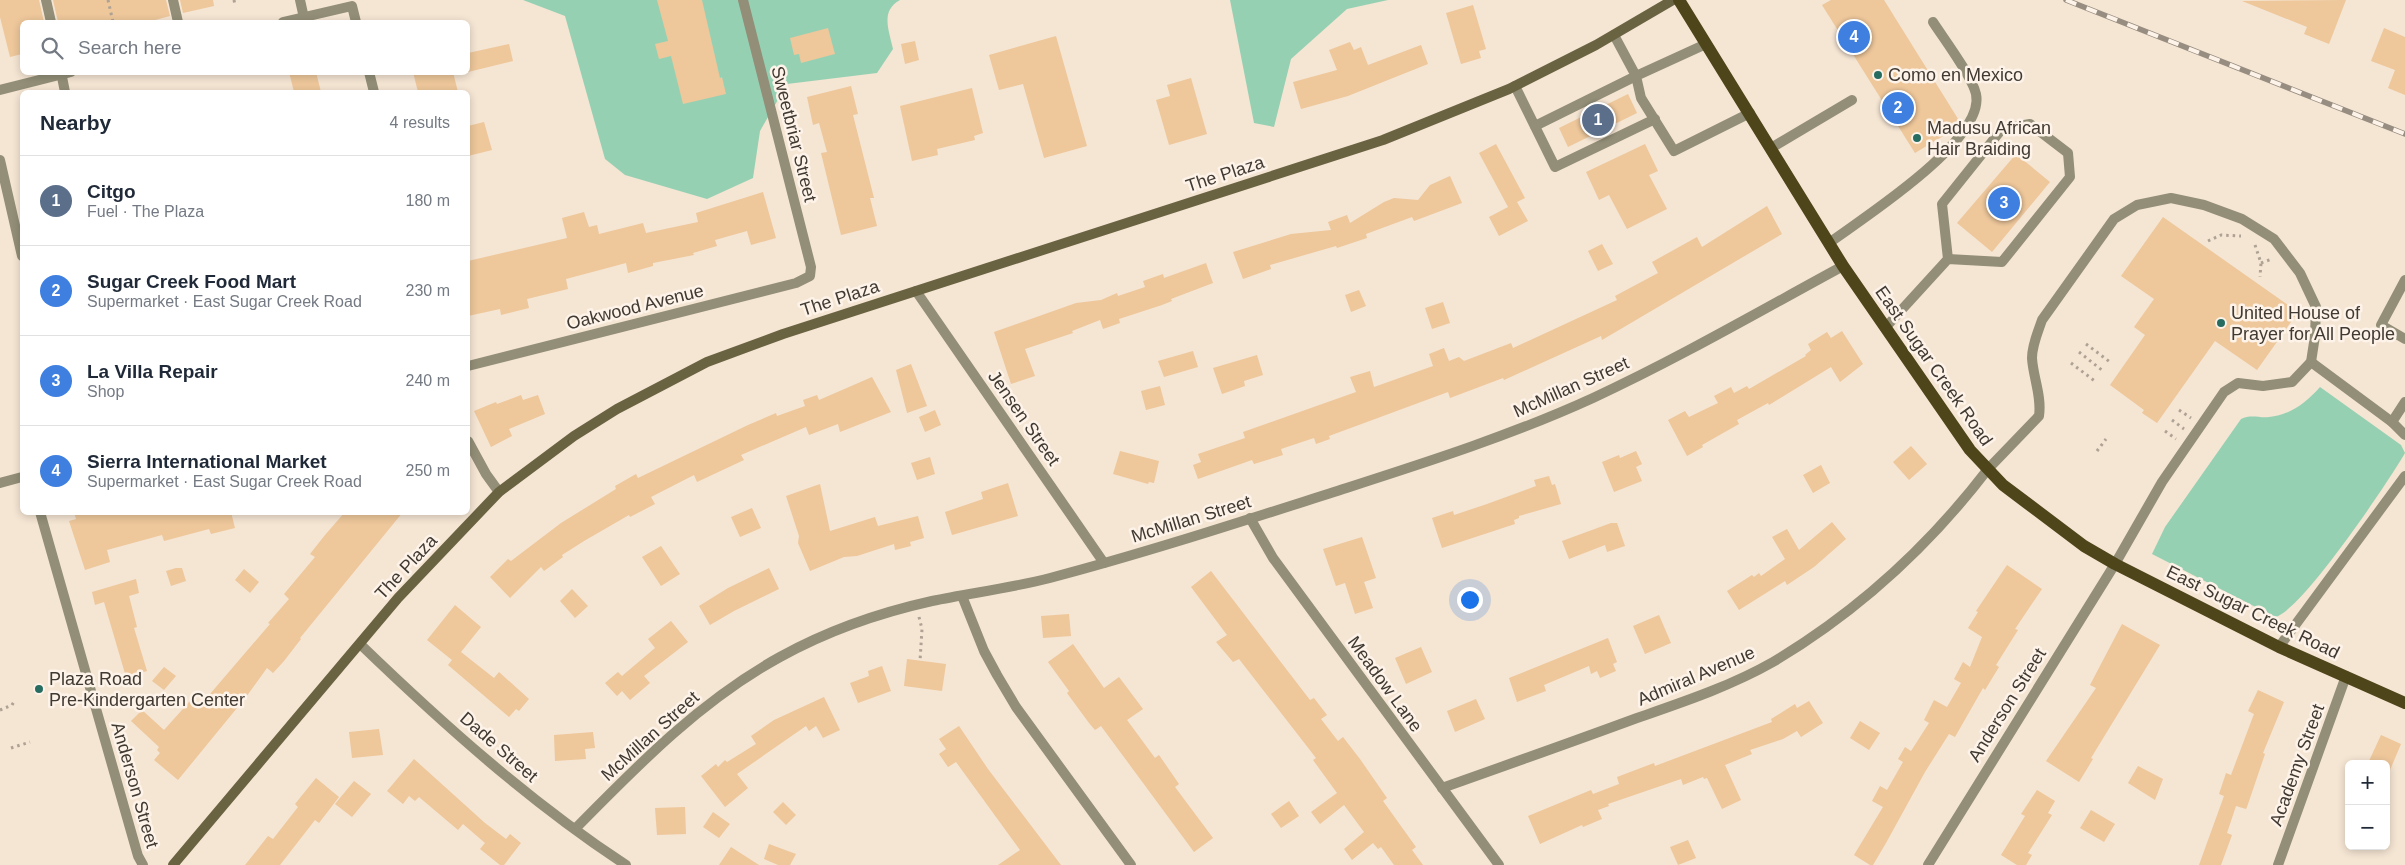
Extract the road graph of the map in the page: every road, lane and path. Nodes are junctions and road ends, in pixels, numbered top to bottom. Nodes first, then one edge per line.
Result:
1 (46, 0) edge
2 (108, 0) edge
3 (173, 0) edge
4 (234, 0) edge
5 (300, 0) edge
6 (743, 0) edge
7 (1673, 0) edge
8 (1678, 0) edge
9 (235, 5) dead end
10 (304, 18) junction
11 (51, 20) edge
12 (113, 20) edge
13 (178, 20) edge
14 (294, 20) edge
15 (356, 20) edge
16 (1933, 22) dead end
17 (1614, 35) junction
18 (1706, 44) junction
19 (57, 75) edge
20 (65, 75) edge
21 (370, 75) edge
22 (1636, 76) junction
23 (1515, 86) junction
24 (0, 90) edge
25 (65, 90) edge
26 (374, 90) edge
27 (1852, 100) dead end
28 (1750, 113) junction
29 (1655, 119) junction
30 (1535, 126) junction
31 (1771, 148) junction
32 (0, 160) edge
33 (2220, 228) dead end
34 (2221, 235) junction
35 (2208, 241) dead end
36 (1829, 243) junction
37 (20, 247) edge
38 (1948, 259) junction
39 (2272, 259) dead end
40 (2261, 263) junction
41 (1842, 266) junction
42 (810, 276) joint
43 (2260, 277) dead end
44 (2405, 280) edge
45 (916, 291) junction
46 (1885, 328) junction
47 (2405, 339) edge
48 (2086, 344) dead end
49 (2079, 352) dead end
50 (2110, 362) dead end
51 (2311, 362) junction
52 (2071, 363) dead end
53 (470, 365) edge
54 (2104, 371) dead end
55 (2096, 382) dead end
56 (2405, 402) edge
57 (2392, 422) junction
58 (2405, 435) edge
59 (2106, 439) dead end
60 (470, 445) edge
61 (2097, 451) dead end
62 (1988, 469) junction
63 (2405, 476) edge
64 (20, 478) edge
65 (0, 483) edge
66 (499, 492) junction
67 (41, 515) edge
68 (1250, 518) junction
69 (1104, 563) junction
70 (2115, 564) junction
71 (962, 596) junction
72 (916, 606) junction
73 (360, 644) junction
74 (2279, 647) junction
75 (920, 661) dead end
76 (2346, 676) junction
77 (15, 700) dead end
78 (2405, 703) edge
79 (0, 710) edge
80 (30, 742) dead end
81 (11, 748) dead end
82 (1442, 788) junction
83 (575, 829) junction
84 (143, 865) edge
85 (173, 865) edge
86 (626, 865) edge
87 (1131, 865) edge
88 (1499, 865) edge
89 (1928, 865) edge
90 (2278, 865) edge

1 - 11 street
2 - 12 path
3 - 13 street
4 - 9 path
5 - 10 street
6 - 42 street, Sweetbriar Street
7 - 17 main road, The Plaza
8 - 18 main road, East Sugar Creek Road
10 - 14 street
10 - 15 street
16 - 36 street
17 - 22 street
17 - 23 main road, The Plaza
18 - 22 street
18 - 28 main road, East Sugar Creek Road
19 - 24 street
20 - 25 street
21 - 26 street
22 - 29 street
22 - 30 street
23 - 30 street
23 - 45 main road, The Plaza
27 - 31 street
28 - 29 street
28 - 31 main road, East Sugar Creek Road
29 - 30 street
31 - 36 main road, East Sugar Creek Road
32 - 37 street
33 - 34 path
34 - 35 path
34 - 40 path
36 - 41 main road, East Sugar Creek Road
38 - 38 street
38 - 46 street
39 - 40 path
40 - 43 path
41 - 46 main road, East Sugar Creek Road
41 - 68 street, McMillan Street
42 - 53 street, Oakwood Avenue
44 - 47 street
45 - 66 main road, The Plaza
45 - 69 street, Jensen Street
46 - 62 main road, East Sugar Creek Road
48 - 50 path
49 - 54 path
51 - 57 street
51 - 62 street, Admiral Avenue
51 - 70 street, Anderson Street
52 - 55 path
56 - 57 street
57 - 58 street
59 - 61 path
60 - 66 street
62 - 70 main road, East Sugar Creek Road
62 - 82 street, Admiral Avenue
63 - 74 street
64 - 65 street
66 - 73 main road, The Plaza
67 - 84 street, Anderson Street
68 - 69 street, McMillan Street
68 - 82 street, Meadow Lane
69 - 71 street, McMillan Street
70 - 74 main road, East Sugar Creek Road
70 - 89 street, Anderson Street
71 - 72 street, McMillan Street
71 - 87 street
72 - 75 path
72 - 83 street, McMillan Street
73 - 83 street, Dade Street
73 - 85 main road, The Plaza
74 - 76 main road, East Sugar Creek Road
76 - 78 main road, East Sugar Creek Road
76 - 90 street, Academy Street
77 - 79 path
80 - 81 path
82 - 88 street, Meadow Lane
83 - 86 street, Dade Street

